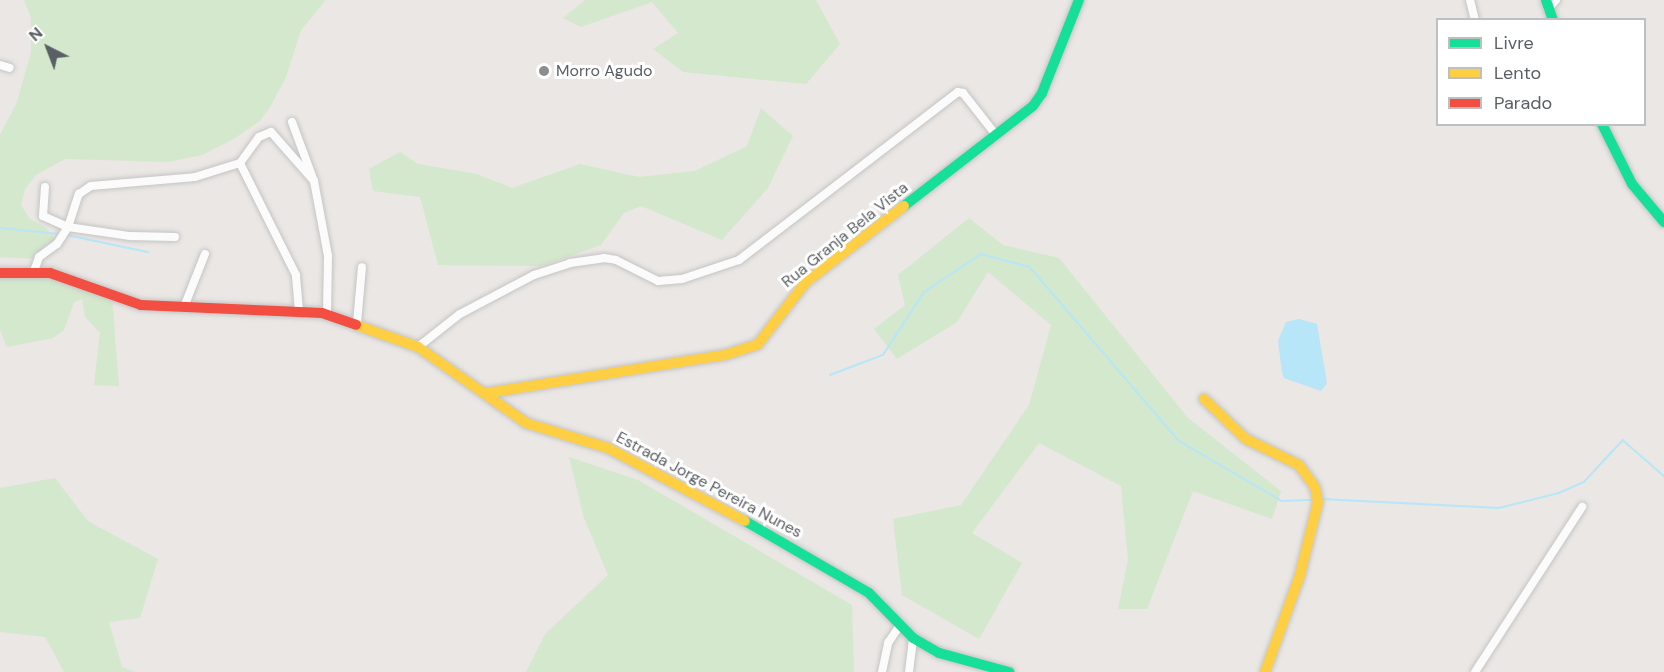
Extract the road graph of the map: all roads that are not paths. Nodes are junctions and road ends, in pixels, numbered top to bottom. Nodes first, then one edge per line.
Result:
1 (1078, 0) edge
2 (1470, 0) edge
3 (1556, 0) edge
4 (1549, 10) edge
5 (1474, 18) edge
6 (0, 65) edge
7 (10, 68) dead end
8 (292, 122) dead end
9 (1603, 126) edge
10 (996, 135) junction
11 (240, 163) junction
12 (314, 181) junction
13 (45, 187) dead end
14 (1664, 222) edge
15 (68, 227) junction
16 (175, 237) dead end
17 (206, 254) dead end
18 (362, 267) dead end
19 (34, 271) junction
20 (0, 273) edge
21 (183, 307) junction
22 (299, 311) junction
23 (327, 315) junction
24 (357, 323) junction
25 (418, 347) junction
26 (488, 393) junction
27 (1204, 399) dead end
28 (1582, 507) dead end
29 (900, 626) junction
30 (913, 638) junction
31 (882, 672) edge
32 (909, 672) edge
33 (1009, 672) edge
34 (1265, 672) edge
35 (1475, 672) edge

1 - 10 street, Rua Granja Bela Vista
2 - 5 street
3 - 4 street
6 - 7 street
8 - 12 street
9 - 14 street
10 - 25 street
10 - 26 street, Rua Granja Bela Vista
11 - 12 street
11 - 15 street
11 - 22 street
12 - 23 street
13 - 15 street
15 - 16 street
15 - 19 street
17 - 21 street
18 - 24 street
19 - 20 street, Estrada Jorge Pereira Nunes
19 - 21 street, Estrada Jorge Pereira Nunes
21 - 22 street, Estrada Jorge Pereira Nunes
22 - 23 street, Estrada Jorge Pereira Nunes
23 - 24 street, Estrada Jorge Pereira Nunes
24 - 25 street, Estrada Jorge Pereira Nunes
25 - 26 street, Estrada Jorge Pereira Nunes
26 - 29 street, Estrada Jorge Pereira Nunes
27 - 34 street
28 - 35 street
29 - 30 street, Estrada Jorge Pereira Nunes
29 - 31 street
30 - 32 street
30 - 33 street, Estrada Jorge Pereira Nunes

